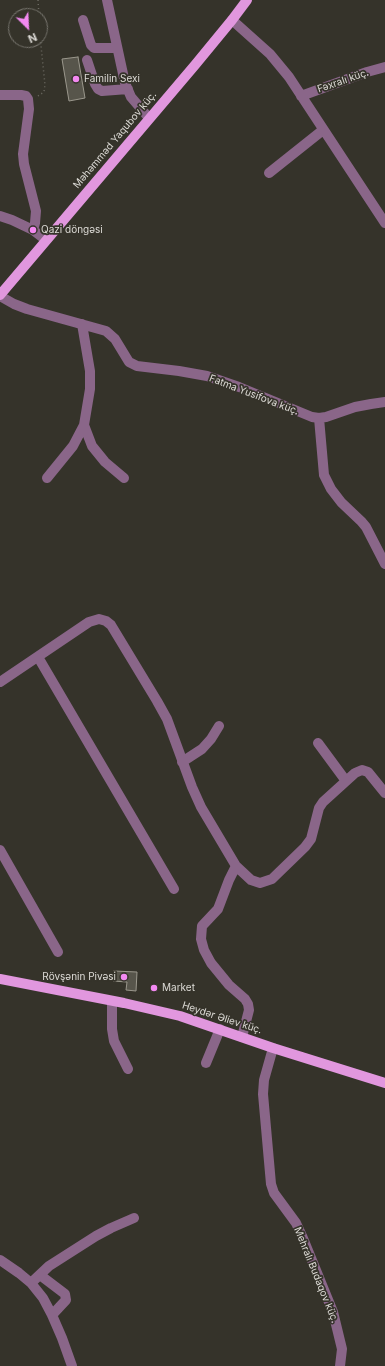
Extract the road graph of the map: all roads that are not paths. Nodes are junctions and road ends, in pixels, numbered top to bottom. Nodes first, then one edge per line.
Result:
1 (107, 0) edge
2 (247, 0) edge
3 (83, 20) dead end
4 (232, 20) junction
5 (118, 48) junction
6 (87, 60) dead end
7 (385, 67) edge
8 (128, 89) junction
9 (0, 95) edge
10 (301, 96) junction
11 (149, 118) junction
12 (324, 130) junction
13 (269, 173) dead end
14 (0, 216) edge
15 (385, 223) edge
16 (33, 230) junction
17 (46, 240) junction
18 (0, 295) edge
19 (82, 324) junction
20 (385, 402) edge
21 (319, 418) junction
22 (84, 425) junction
23 (47, 478) dead end
24 (124, 478) dead end
25 (385, 564) edge
26 (38, 657) junction
27 (0, 682) edge
28 (219, 726) dead end
29 (318, 743) dead end
30 (182, 762) junction
31 (346, 781) junction
32 (385, 793) edge
33 (0, 850) edge
34 (236, 866) junction
35 (174, 889) dead end
36 (58, 952) dead end
37 (0, 979) edge
38 (112, 1001) junction
39 (220, 1029) junction
40 (242, 1037) junction
41 (273, 1048) junction
42 (206, 1063) dead end
43 (128, 1069) dead end
44 (385, 1083) edge
45 (134, 1218) dead end
46 (0, 1261) edge
47 (40, 1275) junction
48 (31, 1284) junction
49 (52, 1315) junction
50 (72, 1366) edge
51 (340, 1366) edge

1 - 5 street
2 - 4 main road, Məhəmməd Yaqubov küç.
3 - 5 street
4 - 10 street
4 - 11 main road, Məhəmməd Yaqubov küç.
5 - 8 street
6 - 8 street
7 - 10 street, Fəxralı küç.
8 - 11 street
9 - 16 street
10 - 12 street
11 - 17 main road, Məhəmməd Yaqubov küç.
12 - 13 street
12 - 15 street
14 - 16 street
16 - 17 street
17 - 18 main road, Məhəmməd Yaqubov küç.
18 - 19 street, Fatma Yusifova küç.
19 - 21 street, Fatma Yusifova küç.
19 - 22 street
20 - 21 street
21 - 25 street
22 - 23 street
22 - 24 street
26 - 27 street
26 - 30 street
26 - 35 street
28 - 30 street
29 - 31 street
30 - 34 street
31 - 32 street
31 - 34 street
33 - 36 street
34 - 40 street
37 - 38 main road, Heydər Əliev küç.
38 - 39 main road, Heydər Əliev küç.
38 - 43 street
39 - 40 main road, Heydər Əliev küç.
39 - 42 street
40 - 41 main road, Heydər Əliev küç.
41 - 44 main road, Heydər Əliev küç.
41 - 51 street, Mehralı Budaqov küç.
45 - 47 street
46 - 48 street
47 - 48 street
47 - 49 street
48 - 49 street
49 - 50 street

